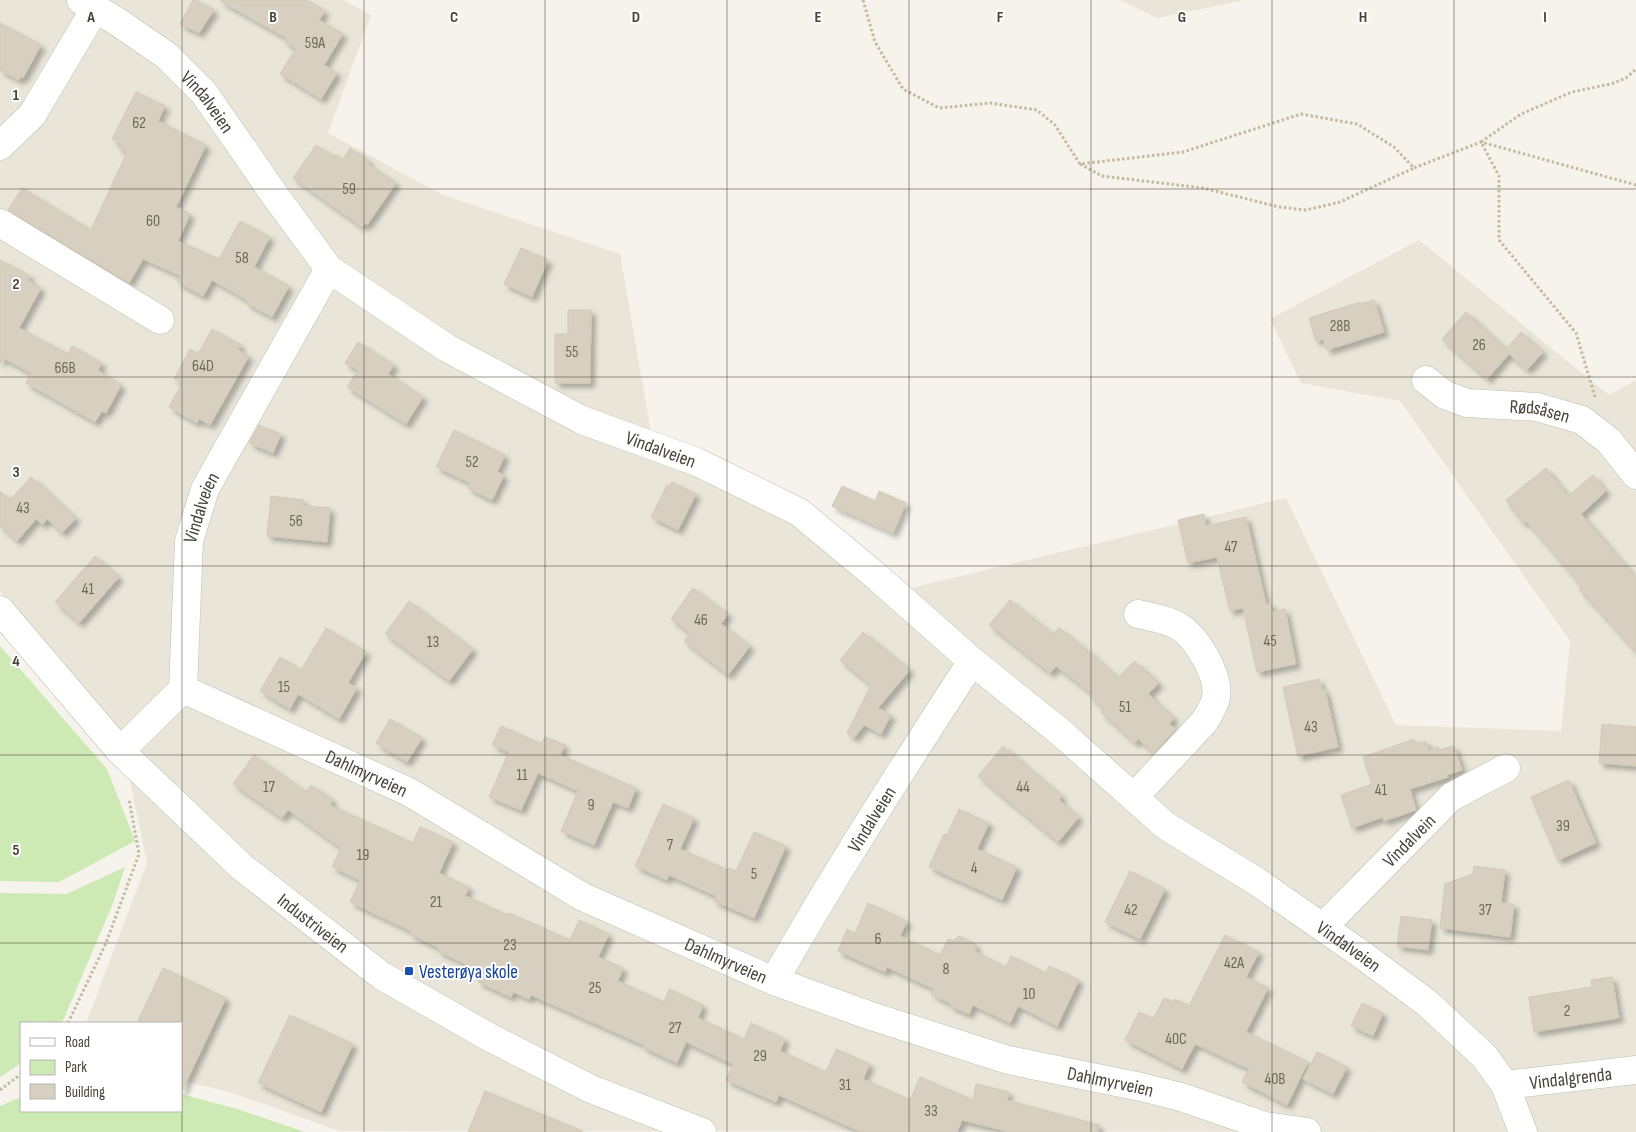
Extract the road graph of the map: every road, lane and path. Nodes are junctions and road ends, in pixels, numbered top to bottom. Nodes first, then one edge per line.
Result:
1 (863, 0) edge
2 (88, 4) edge
3 (1636, 69) edge
4 (1481, 142) junction
5 (0, 146) edge
6 (1080, 164) junction
7 (1414, 168) junction
8 (1636, 185) edge
9 (0, 224) edge
10 (329, 269) junction
11 (160, 320) dead end
12 (1426, 380) dead end
13 (1609, 440) junction
14 (1636, 475) edge
15 (0, 610) edge
16 (1138, 614) dead end
17 (972, 661) junction
18 (183, 689) junction
19 (120, 751) junction
20 (1506, 768) dead end
21 (1134, 797) junction
22 (129, 798) dead end
23 (1323, 927) junction
24 (774, 981) junction
25 (68, 1022) edge
26 (1636, 1070) edge
27 (20, 1075) edge
28 (1505, 1085) junction
29 (0, 1090) edge
30 (702, 1132) edge
31 (1307, 1132) edge
32 (1523, 1132) edge

1 - 6 path
2 - 5 street, Vindalveien
2 - 10 street, Vindalveien
3 - 4 path
4 - 7 path
4 - 8 path
4 - 13 path
6 - 7 path
6 - 7 path
9 - 11 street
10 - 17 street, Vindalveien
10 - 18 street, Vindalveien
12 - 13 street, Rødsåsen
13 - 14 street, Rødsåsen
15 - 19 street, Industriveien
16 - 21 street
17 - 21 street, Vindalveien
17 - 24 street, Vindalveien
18 - 19 street
18 - 24 street, Dahlmyrveien
19 - 30 street, Industriveien
20 - 23 street, Vindalvein
21 - 23 street, Vindalveien
22 - 25 path
23 - 28 street, Vindalveien
24 - 31 street, Dahlmyrveien
26 - 28 street, Vindalgrenda
27 - 29 path
28 - 32 street, Vindalveien

